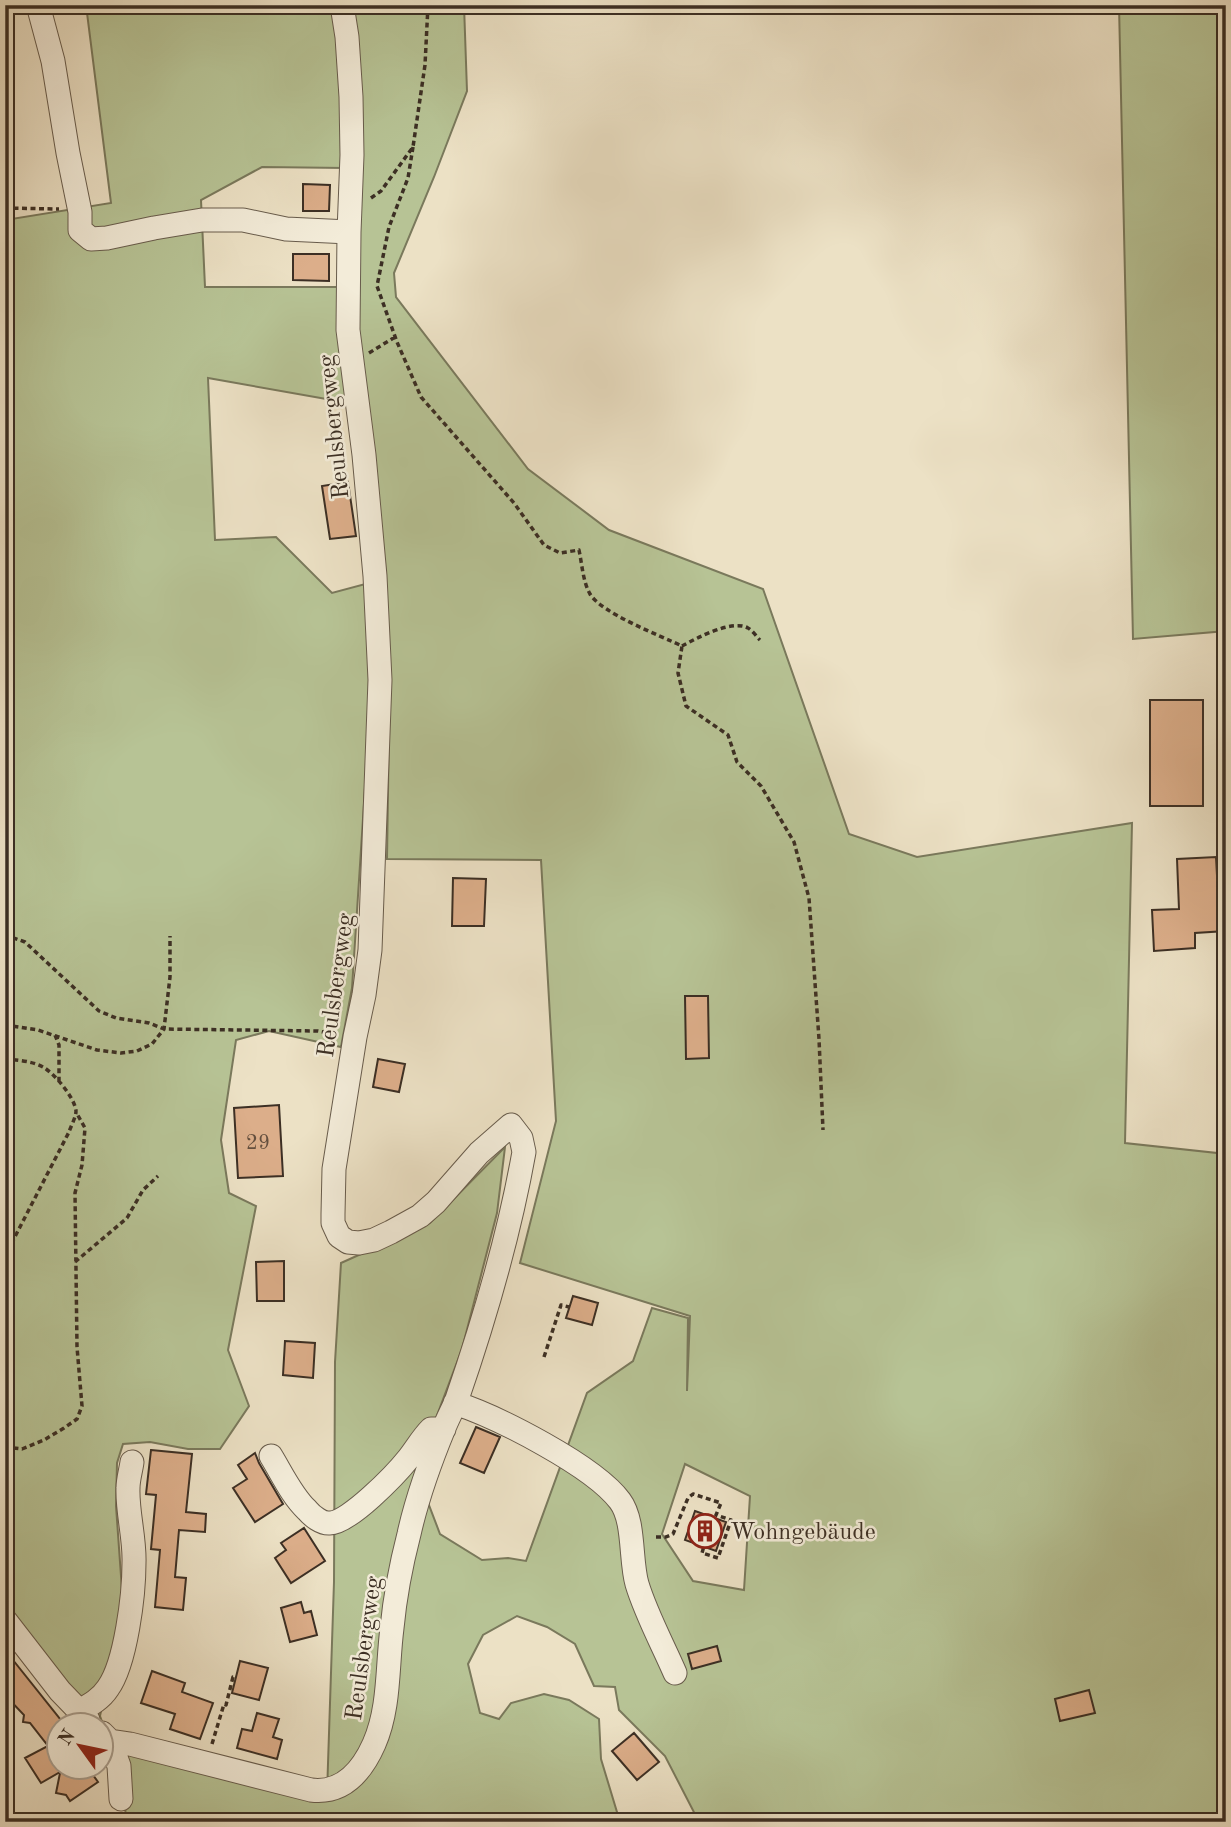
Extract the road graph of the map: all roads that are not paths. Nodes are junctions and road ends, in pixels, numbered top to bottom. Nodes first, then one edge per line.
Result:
1 (38, 5) edge
2 (342, 5) edge
3 (349, 223) junction
4 (455, 1403) junction
5 (443, 1429) junction
6 (271, 1456) dead end
7 (132, 1462) dead end
8 (5, 1620) edge
9 (675, 1673) dead end
10 (80, 1712) edge
11 (98, 1712) edge
12 (116, 1737) edge
13 (116, 1760) edge
14 (121, 1799) dead end

1 - 3 street
2 - 3 street, Reulsbergweg
3 - 4 street, Reulsbergweg
4 - 5 street, Reulsbergweg
4 - 9 street
5 - 6 street
5 - 12 street, Reulsbergweg
7 - 11 street
8 - 10 street
13 - 14 street

